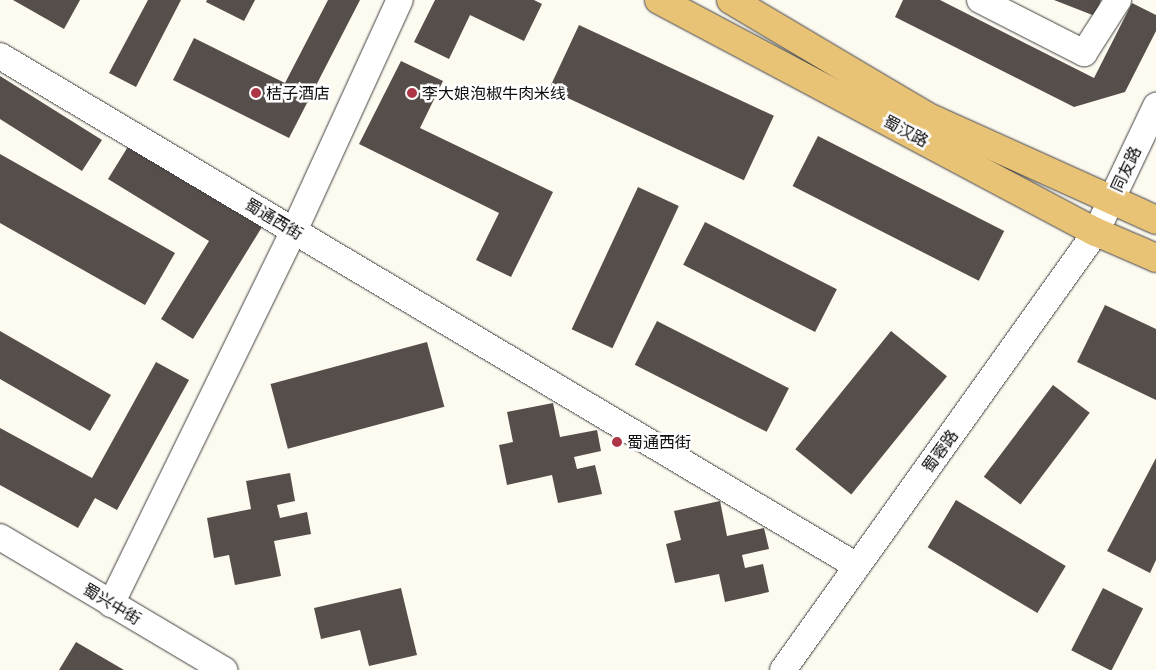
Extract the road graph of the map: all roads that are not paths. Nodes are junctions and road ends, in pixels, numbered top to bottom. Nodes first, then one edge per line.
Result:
1 (400, 0) edge
2 (659, 0) edge
3 (731, 0) edge
4 (980, 0) edge
5 (1118, 0) edge
6 (0, 56) edge
7 (1156, 106) edge
8 (1111, 200) junction
9 (1156, 220) edge
10 (294, 231) junction
11 (1096, 232) junction
12 (1156, 258) edge
13 (0, 537) edge
14 (857, 566) junction
15 (111, 604) junction
16 (224, 670) edge
17 (784, 670) edge

1 - 10 street
2 - 11 main road, 蜀汉路
3 - 8 main road, 蜀汉路
4 - 5 street
6 - 10 street, 蜀通西街
7 - 8 street, 同友路
8 - 9 main road, 蜀汉路
8 - 11 street, 同友路
10 - 14 street, 蜀通西街
10 - 15 street
11 - 12 main road, 蜀汉路
11 - 14 street, 蜀蓉路
13 - 15 street, 蜀兴中街
14 - 17 street, 蜀蓉路
15 - 16 street, 蜀兴中街

